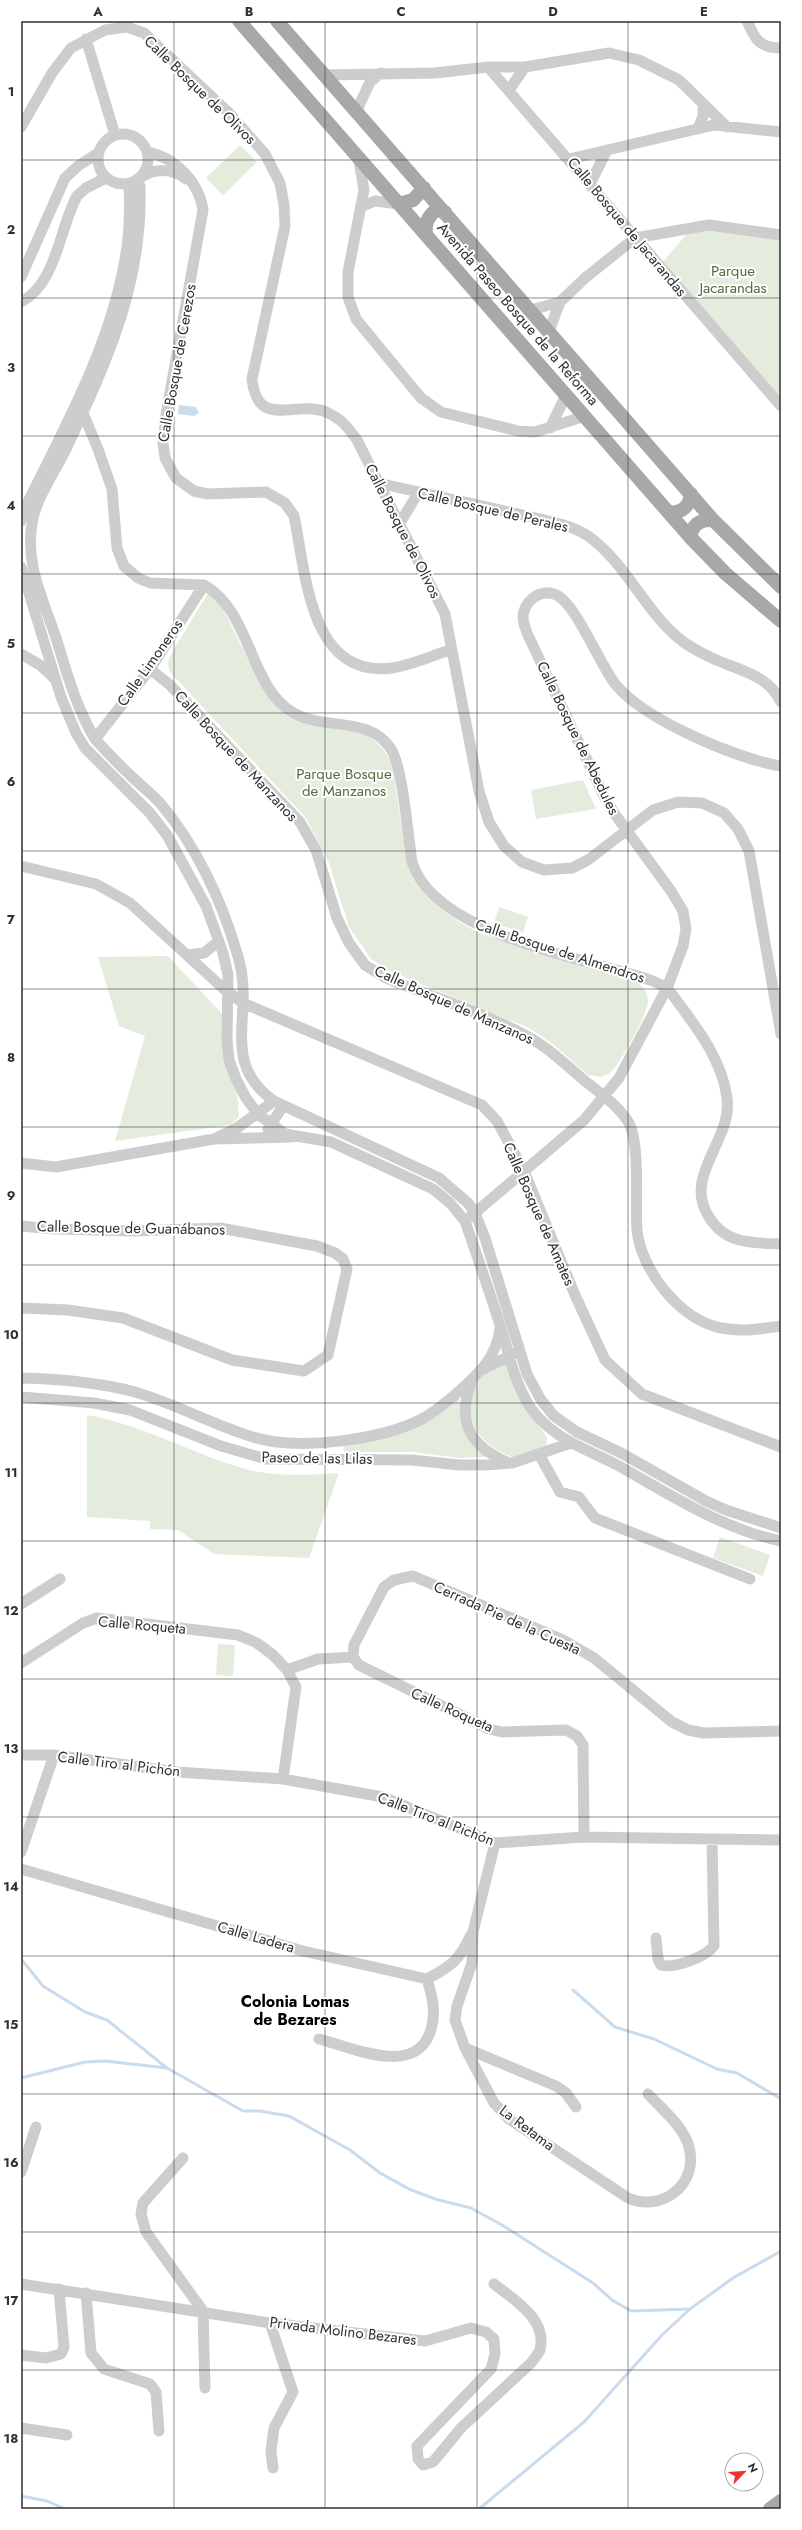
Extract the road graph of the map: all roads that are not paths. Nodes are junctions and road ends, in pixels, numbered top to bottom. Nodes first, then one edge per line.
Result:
1 (239, 21) edge
2 (277, 21) edge
3 (747, 21) edge
4 (86, 39) junction
5 (781, 48) edge
6 (488, 66) junction
7 (525, 67) junction
8 (381, 73) junction
9 (326, 75) junction
10 (509, 90) junction
11 (703, 104) junction
12 (357, 110) junction
13 (727, 126) junction
14 (21, 127) edge
15 (698, 129) junction
16 (781, 132) edge
17 (114, 135) junction
18 (607, 150) junction
19 (147, 152) junction
20 (98, 153) junction
21 (569, 159) junction
22 (359, 161) junction
23 (106, 178) junction
24 (136, 183) junction
25 (590, 184) junction
26 (194, 186) junction
27 (424, 188) junction
28 (399, 204) junction
29 (363, 206) junction
30 (445, 212) junction
31 (426, 235) junction
32 (781, 235) edge
33 (635, 238) junction
34 (21, 277) edge
35 (21, 302) edge
36 (560, 302) junction
37 (530, 310) junction
38 (549, 331) junction
39 (566, 395) junction
40 (781, 406) edge
41 (83, 413) junction
42 (585, 416) junction
43 (550, 428) junction
44 (378, 483) junction
45 (418, 493) junction
46 (691, 494) junction
47 (671, 513) junction
48 (713, 520) junction
49 (21, 521) edge
50 (400, 523) junction
51 (690, 537) junction
52 (21, 569) edge
53 (33, 570) junction
54 (204, 585) junction
55 (780, 585) edge
56 (781, 621) edge
57 (450, 650) junction
58 (21, 654) edge
59 (150, 669) junction
60 (54, 678) junction
61 (781, 702) edge
62 (95, 739) junction
63 (781, 766) edge
64 (627, 830) junction
65 (21, 866) edge
66 (219, 941) junction
67 (187, 955) junction
68 (667, 988) junction
69 (229, 993) junction
70 (243, 1003) junction
71 (781, 1034) edge
72 (604, 1096) junction
73 (279, 1104) junction
74 (258, 1114) junction
75 (272, 1125) junction
76 (292, 1137) junction
77 (247, 1138) junction
78 (214, 1139) junction
79 (21, 1163) edge
80 (524, 1170) junction
81 (475, 1213) junction
82 (465, 1221) junction
83 (21, 1226) edge
84 (781, 1244) edge
85 (21, 1308) edge
86 (500, 1326) junction
87 (781, 1326) edge
88 (520, 1351) junction
89 (509, 1357) junction
90 (481, 1370) junction
91 (21, 1378) edge
92 (472, 1380) junction
93 (21, 1398) edge
94 (571, 1443) junction
95 (781, 1448) edge
96 (540, 1456) junction
97 (512, 1464) junction
98 (781, 1528) edge
99 (781, 1541) edge
100 (60, 1579) dead end
101 (750, 1579) dead end
102 (21, 1604) edge
103 (353, 1657) junction
104 (21, 1663) edge
105 (287, 1670) junction
106 (781, 1730) edge
107 (21, 1755) edge
108 (54, 1755) junction
109 (283, 1779) junction
110 (584, 1837) junction
111 (712, 1839) junction
112 (781, 1840) edge
113 (495, 1844) junction
114 (21, 1852) edge
115 (21, 1869) edge
116 (473, 1932) junction
117 (656, 1938) dead end
118 (427, 1979) junction
119 (319, 2039) dead end
120 (465, 2048) junction
121 (648, 2094) dead end
122 (576, 2107) dead end
123 (36, 2127) dead end
124 (183, 2158) dead end
125 (21, 2172) edge
126 (21, 2284) edge
127 (494, 2284) dead end
128 (59, 2289) junction
129 (86, 2293) junction
130 (203, 2312) junction
131 (270, 2323) junction
132 (21, 2355) edge
133 (204, 2388) dead end
134 (21, 2428) edge
135 (159, 2431) dead end
136 (67, 2435) dead end
137 (273, 2468) dead end
138 (781, 2501) edge
139 (770, 2509) edge

1 - 22 main road, Avenida Paseo Bosque de la Reforma
2 - 9 main road, Avenida Paseo Bosque de la Reforma
3 - 5 street
4 - 14 street, Calle Bosque de Olivos
4 - 17 street
4 - 44 street, Calle Bosque de Olivos
6 - 7 street
6 - 8 street
6 - 10 street, Calle Bosque de Jacarandas
7 - 10 street
7 - 11 street
8 - 9 street
8 - 12 street
9 - 12 main road, Avenida Paseo Bosque de la Reforma
10 - 21 street, Calle Bosque de Jacarandas
11 - 13 street
11 - 15 street
12 - 27 main road, Avenida Paseo Bosque de la Reforma
13 - 15 street
13 - 16 street
15 - 18 street
17 - 19 street
17 - 20 street
18 - 21 street
18 - 25 street
19 - 24 street
19 - 26 street, Calle Bosque de Cerezos
20 - 23 street
20 - 34 street
21 - 25 street, Calle Bosque de Jacarandas
22 - 28 main road, Avenida Paseo Bosque de la Reforma
22 - 29 street
23 - 24 street
23 - 35 street
24 - 26 street, Calle Bosque de Cerezos
24 - 41 street
24 - 49 street
25 - 33 street, Calle Bosque de Jacarandas
26 - 57 street, Calle Bosque de Cerezos
27 - 28 main road
27 - 30 main road, Avenida Paseo Bosque de la Reforma
28 - 29 street
28 - 31 main road, Avenida Paseo Bosque de la Reforma
29 - 43 street
30 - 31 main road
30 - 37 main road, Avenida Paseo Bosque de la Reforma
31 - 39 main road, Avenida Paseo Bosque de la Reforma
32 - 33 street
33 - 36 street
33 - 40 street, Calle Bosque de Jacarandas
36 - 37 street
36 - 38 street
37 - 38 main road, Avenida Paseo Bosque de la Reforma
38 - 46 main road, Avenida Paseo Bosque de la Reforma
39 - 42 main road, Avenida Paseo Bosque de la Reforma
39 - 43 street
41 - 53 street
41 - 54 street
42 - 43 street
42 - 47 main road, Avenida Paseo Bosque de la Reforma
44 - 45 street, Calle Bosque de Perales
44 - 50 street, Calle Bosque de Olivos
45 - 50 street
45 - 61 street, Calle Bosque de Perales
46 - 47 main road
46 - 48 main road, Avenida Paseo Bosque de la Reforma
47 - 51 main road, Avenida Paseo Bosque de la Reforma
48 - 51 main road
48 - 55 main road, Avenida Paseo Bosque de la Reforma
50 - 57 street, Calle Bosque de Olivos
51 - 56 main road, Avenida Paseo Bosque de la Reforma
52 - 53 street
52 - 60 street
53 - 62 street
54 - 59 street, Calle Limoneros
54 - 68 street, Calle Bosque de Almendros
57 - 64 street, Calle Bosque de Olivos
58 - 60 street
59 - 62 street, Calle Limoneros
59 - 72 street, Calle Bosque de Manzanos
60 - 66 street
62 - 70 street
63 - 64 street, Calle Bosque de Abedules
64 - 68 street, Calle Bosque de Abedules
64 - 71 street, Calle Bosque de Olivos
65 - 67 street, Calle Bosque de Amates
66 - 67 street
66 - 69 street
67 - 69 street, Calle Bosque de Amates
68 - 72 street, Calle Bosque de Abedules
68 - 84 street
69 - 70 street, Calle Bosque de Amates
69 - 74 street
70 - 73 street
70 - 80 street, Calle Bosque de Amates
72 - 80 street, Calle Bosque de Abedules
72 - 87 street, Calle Bosque de Manzanos
73 - 74 street
73 - 75 street
73 - 81 street
74 - 75 street
74 - 78 street
75 - 76 street
75 - 77 street
76 - 77 street
76 - 82 street
77 - 78 street
78 - 79 street
80 - 81 street, Calle Bosque de Abedules
80 - 95 street, Calle Bosque de Amates
81 - 82 street, Calle Bosque de Abedules
81 - 88 street
82 - 86 street
83 - 85 street, Calle Bosque de Guanábanos
86 - 89 street
86 - 90 street, Paseo de las Lilas
88 - 89 street, Paseo de las Lilas
88 - 98 street
89 - 90 street, Paseo de las Lilas
89 - 94 street
90 - 92 street, Paseo de las Lilas
91 - 92 street, Paseo de las Lilas
92 - 97 street
93 - 97 street, Paseo de las Lilas
94 - 96 street, Paseo de las Lilas
94 - 99 street
96 - 97 street, Paseo de las Lilas
96 - 101 street
100 - 102 street
103 - 105 street
103 - 106 street, Cerrada Pie de la Cuesta
103 - 110 street, Calle Roqueta
104 - 105 street, Calle Roqueta
105 - 109 street, Calle Roqueta
107 - 108 street, Calle Tiro al Pichón
108 - 109 street, Calle Tiro al Pichón
108 - 114 street
109 - 113 street, Calle Tiro al Pichón
110 - 111 street, Calle Tiro al Pichón
110 - 113 street, Calle Tiro al Pichón
111 - 112 street, Calle Tiro al Pichón
111 - 117 street
113 - 116 street, La Retama
115 - 118 street, Calle Ladera
116 - 118 street
116 - 120 street, La Retama
118 - 119 street
120 - 121 street, La Retama
120 - 122 street
123 - 125 street
124 - 130 street
126 - 128 street, Privada Molino Bezares
127 - 131 street, Privada Molino Bezares
128 - 129 street, Privada Molino Bezares
128 - 132 street
129 - 130 street, Privada Molino Bezares
129 - 135 street
130 - 131 street, Privada Molino Bezares
130 - 133 street
131 - 137 street
134 - 136 street
138 - 139 main road

